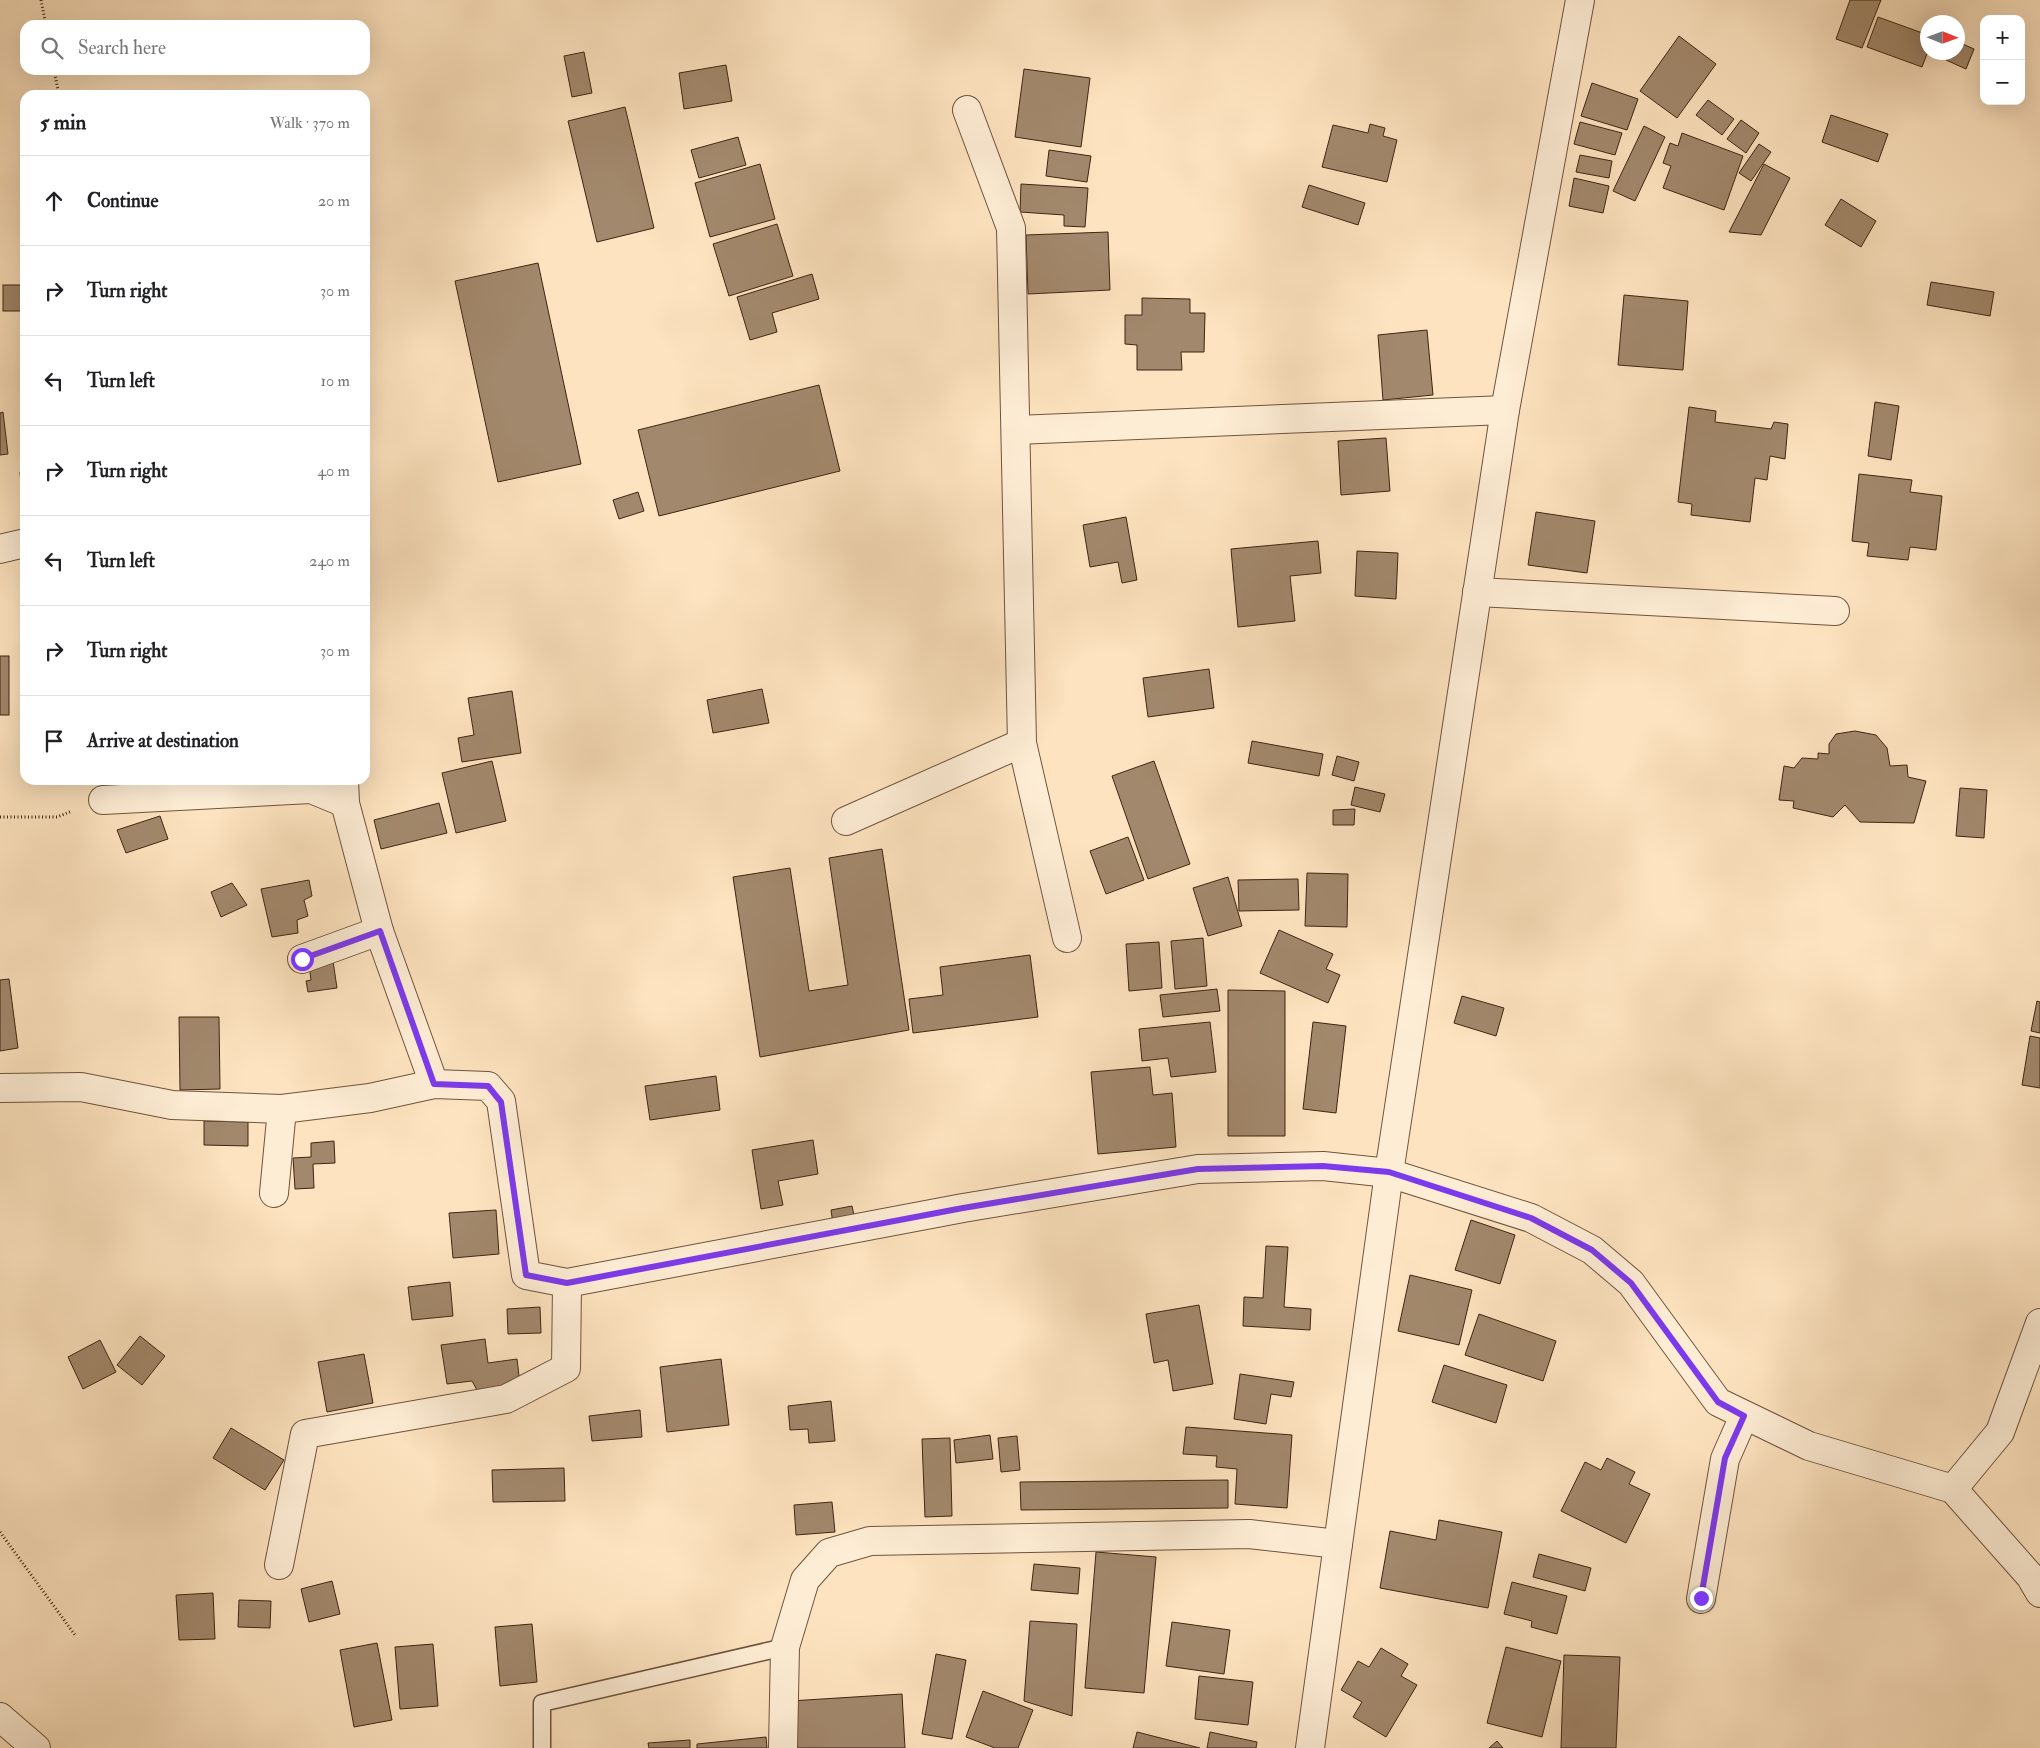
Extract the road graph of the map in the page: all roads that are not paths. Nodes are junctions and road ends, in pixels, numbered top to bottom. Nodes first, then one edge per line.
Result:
1 (1580, 0) edge
2 (967, 110) dead end
3 (1505, 410) junction
4 (1016, 430) junction
5 (20, 544) edge
6 (0, 549) edge
7 (1477, 592) junction
8 (1835, 611) dead end
9 (1022, 743) junction
10 (344, 792) edge
11 (103, 800) road end
12 (846, 821) dead end
13 (380, 931) junction
14 (1067, 938) dead end
15 (302, 959) dead end
16 (434, 1084) junction
17 (0, 1088) edge
18 (282, 1109) junction
19 (1389, 1172) junction
20 (274, 1193) dead end
21 (567, 1283) junction
22 (2040, 1323) edge
23 (1744, 1416) junction
24 (1953, 1489) junction
25 (1338, 1544) junction
26 (279, 1565) dead end
27 (2040, 1593) edge
28 (1701, 1598) dead end
29 (785, 1647) junction
30 (0, 1717) edge
31 (36, 1748) edge
32 (542, 1748) edge
33 (783, 1748) edge
34 (1310, 1748) edge

1 - 3 street
2 - 4 street
3 - 4 street
3 - 7 street
4 - 9 street
5 - 6 street
7 - 8 street
7 - 19 street
9 - 12 street
9 - 14 street
10 - 11 street
10 - 13 street
13 - 15 street
13 - 16 street
16 - 18 street
16 - 21 street
17 - 18 street
18 - 20 street
19 - 21 street
19 - 23 street
19 - 25 street
21 - 26 street
22 - 24 street
23 - 24 street
23 - 28 street
24 - 27 street
25 - 29 street
25 - 34 street
29 - 32 lane
29 - 33 street
30 - 31 street

